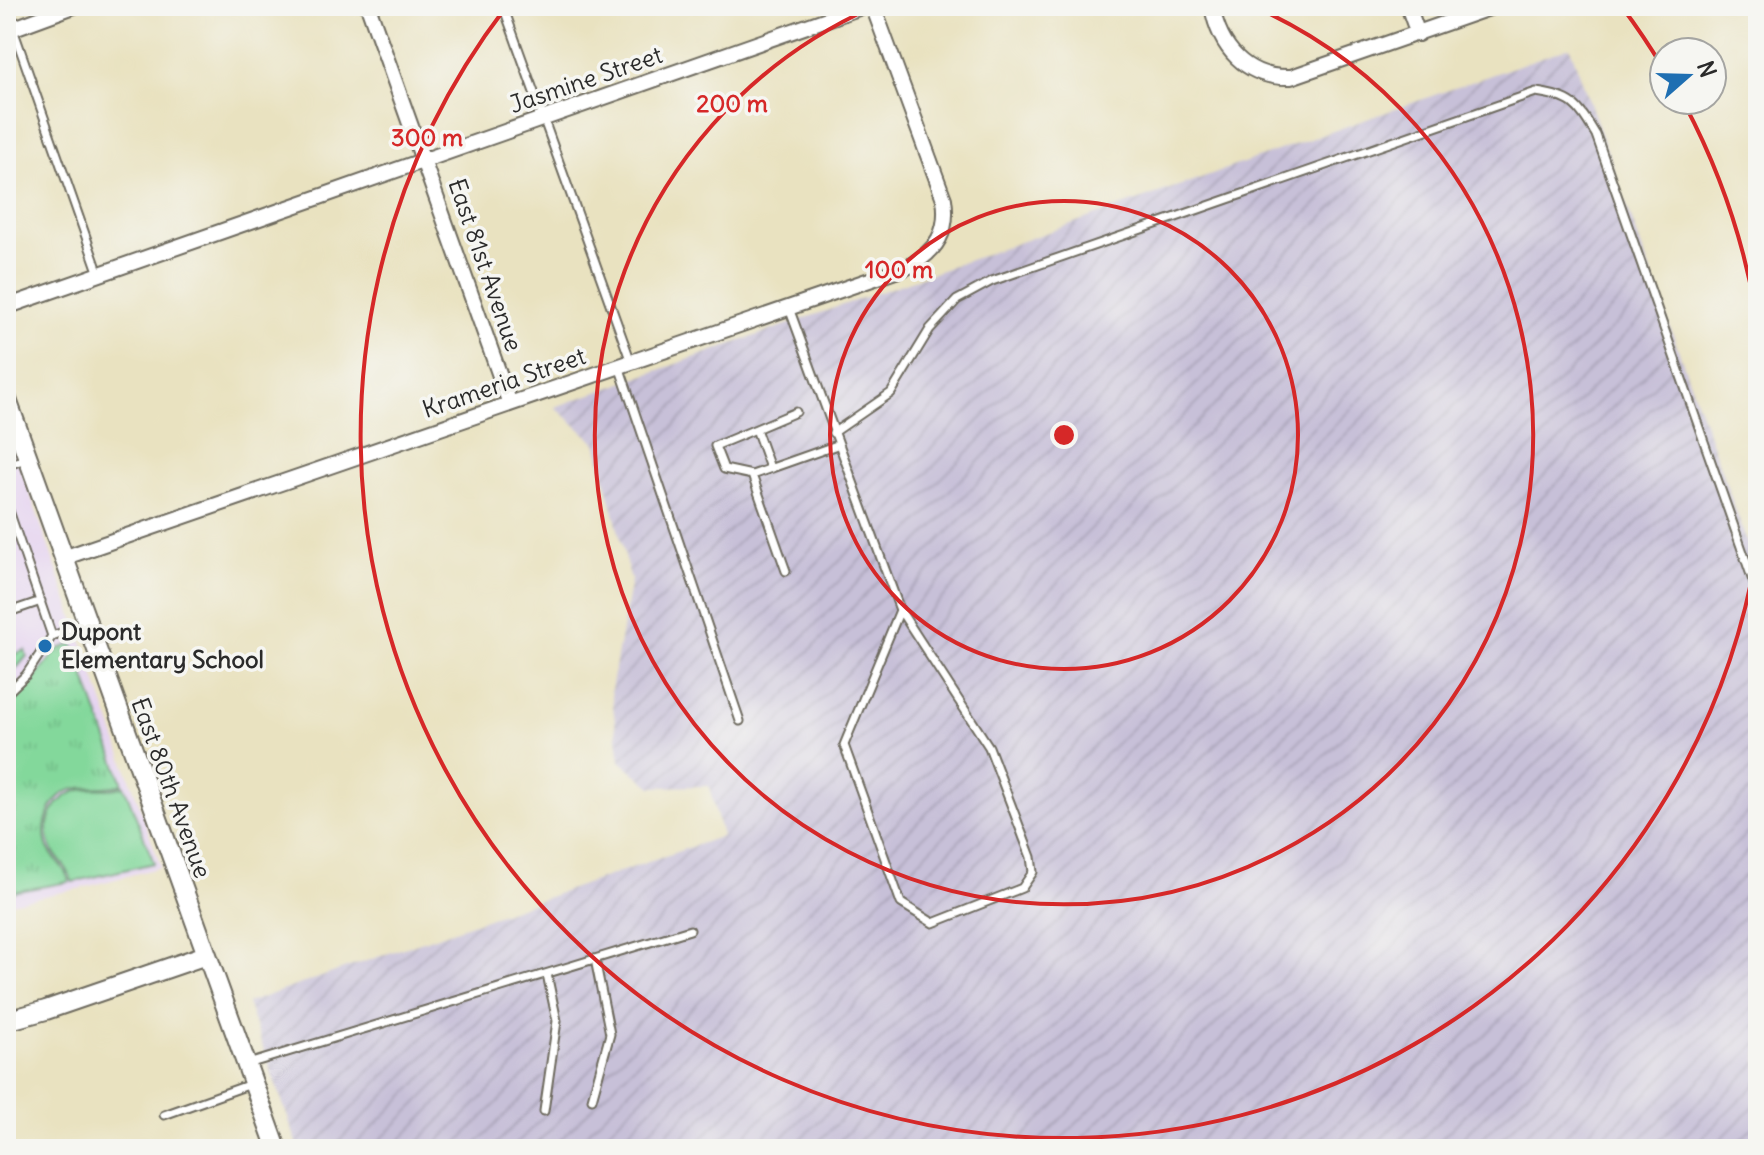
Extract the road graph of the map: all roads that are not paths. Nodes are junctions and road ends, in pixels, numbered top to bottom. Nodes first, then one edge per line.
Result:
1 (74, 6) edge
2 (368, 6) edge
3 (503, 6) edge
4 (864, 6) edge
5 (873, 6) edge
6 (1212, 6) edge
7 (1408, 6) edge
8 (1495, 6) edge
9 (9, 30) edge
10 (1418, 34) junction
11 (543, 118) junction
12 (425, 160) junction
13 (99, 274) junction
14 (6, 307) edge
15 (789, 308) junction
16 (625, 364) junction
17 (6, 397) edge
18 (510, 404) junction
19 (796, 412) dead end
20 (756, 429) junction
21 (833, 433) junction
22 (837, 445) junction
23 (28, 459) junction
24 (6, 466) edge
25 (770, 468) junction
26 (752, 475) junction
27 (6, 502) edge
28 (63, 558) junction
29 (786, 571) dead end
30 (1758, 595) edge
31 (41, 601) junction
32 (900, 610) junction
33 (6, 613) edge
34 (86, 624) junction
35 (52, 636) junction
36 (6, 694) edge
37 (740, 721) dead end
38 (690, 930) dead end
39 (206, 955) junction
40 (595, 959) junction
41 (547, 974) junction
42 (6, 1021) edge
43 (246, 1064) junction
44 (253, 1083) junction
45 (592, 1099) dead end
46 (544, 1111) dead end
47 (164, 1115) dead end
48 (277, 1149) edge

1 - 9 street
2 - 12 street, East 81st Avenue
3 - 11 lane
4 - 11 street, Jasmine Street
5 - 15 street, Krameria Street
6 - 10 street
7 - 10 street
8 - 10 street
9 - 13 lane
11 - 12 street, Jasmine Street
11 - 16 lane
12 - 13 street, Jasmine Street
12 - 18 street, East 81st Avenue
13 - 14 street, Jasmine Street
15 - 16 street, Krameria Street
15 - 21 lane
16 - 18 street, Krameria Street
16 - 37 lane
17 - 23 street, East 80th Avenue
18 - 28 street, Krameria Street
19 - 20 lane
20 - 25 lane
20 - 26 lane
21 - 22 lane
21 - 30 lane
22 - 25 lane
22 - 32 lane
23 - 24 lane
23 - 28 street, East 80th Avenue
25 - 26 lane
26 - 29 lane
27 - 31 lane
28 - 34 street, East 80th Avenue
31 - 33 lane
31 - 35 lane
32 - 32 lane
34 - 35 lane
34 - 39 street, East 80th Avenue
35 - 36 lane
38 - 40 lane
39 - 42 street
39 - 43 street, East 80th Avenue
40 - 41 lane
40 - 45 lane
41 - 43 lane
41 - 46 lane
43 - 44 street, East 80th Avenue
44 - 47 lane
44 - 48 street, East 80th Avenue

